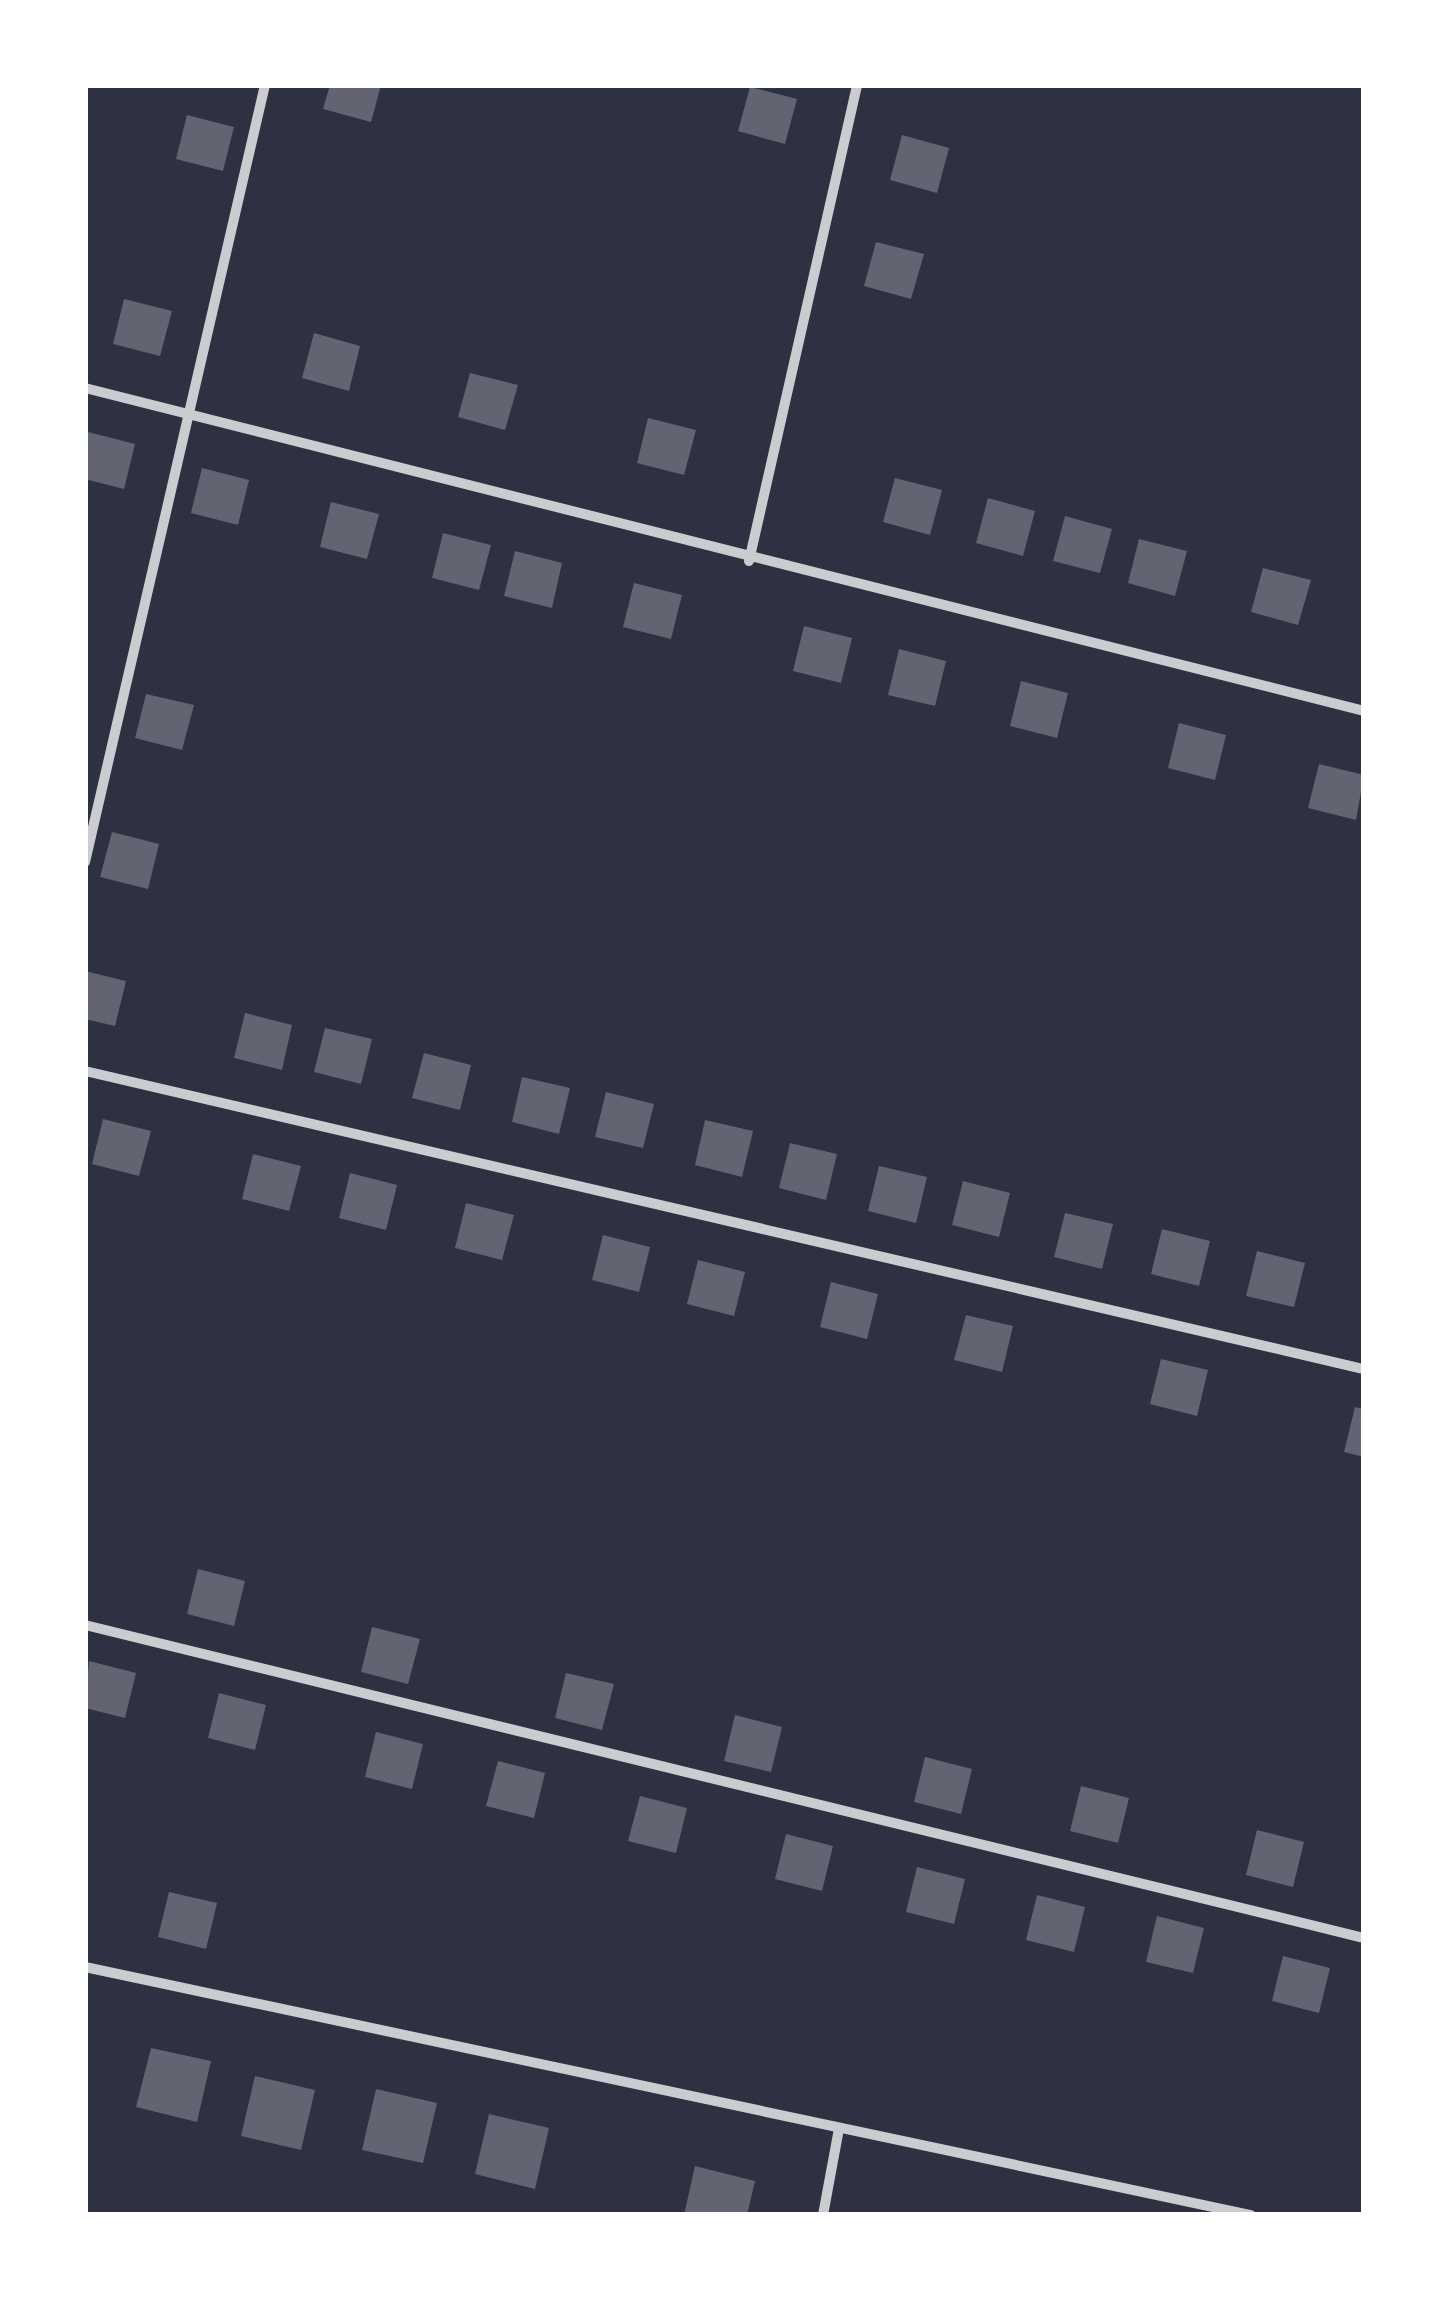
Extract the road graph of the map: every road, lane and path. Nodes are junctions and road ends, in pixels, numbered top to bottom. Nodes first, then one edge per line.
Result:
1 (265, 85) edge
2 (858, 85) edge
3 (85, 388) edge
4 (185, 412) junction
5 (749, 561) junction
6 (1364, 711) edge
7 (85, 862) edge
8 (85, 1072) edge
9 (1364, 1369) edge
10 (85, 1625) edge
11 (1364, 1938) edge
12 (85, 1967) edge
13 (839, 2130) junction
14 (824, 2215) edge
15 (1251, 2215) edge

1 - 4 street
2 - 5 street
3 - 4 street
4 - 5 street
4 - 7 street
5 - 6 street
8 - 9 street
10 - 11 street
12 - 13 street
13 - 14 street
13 - 15 street

